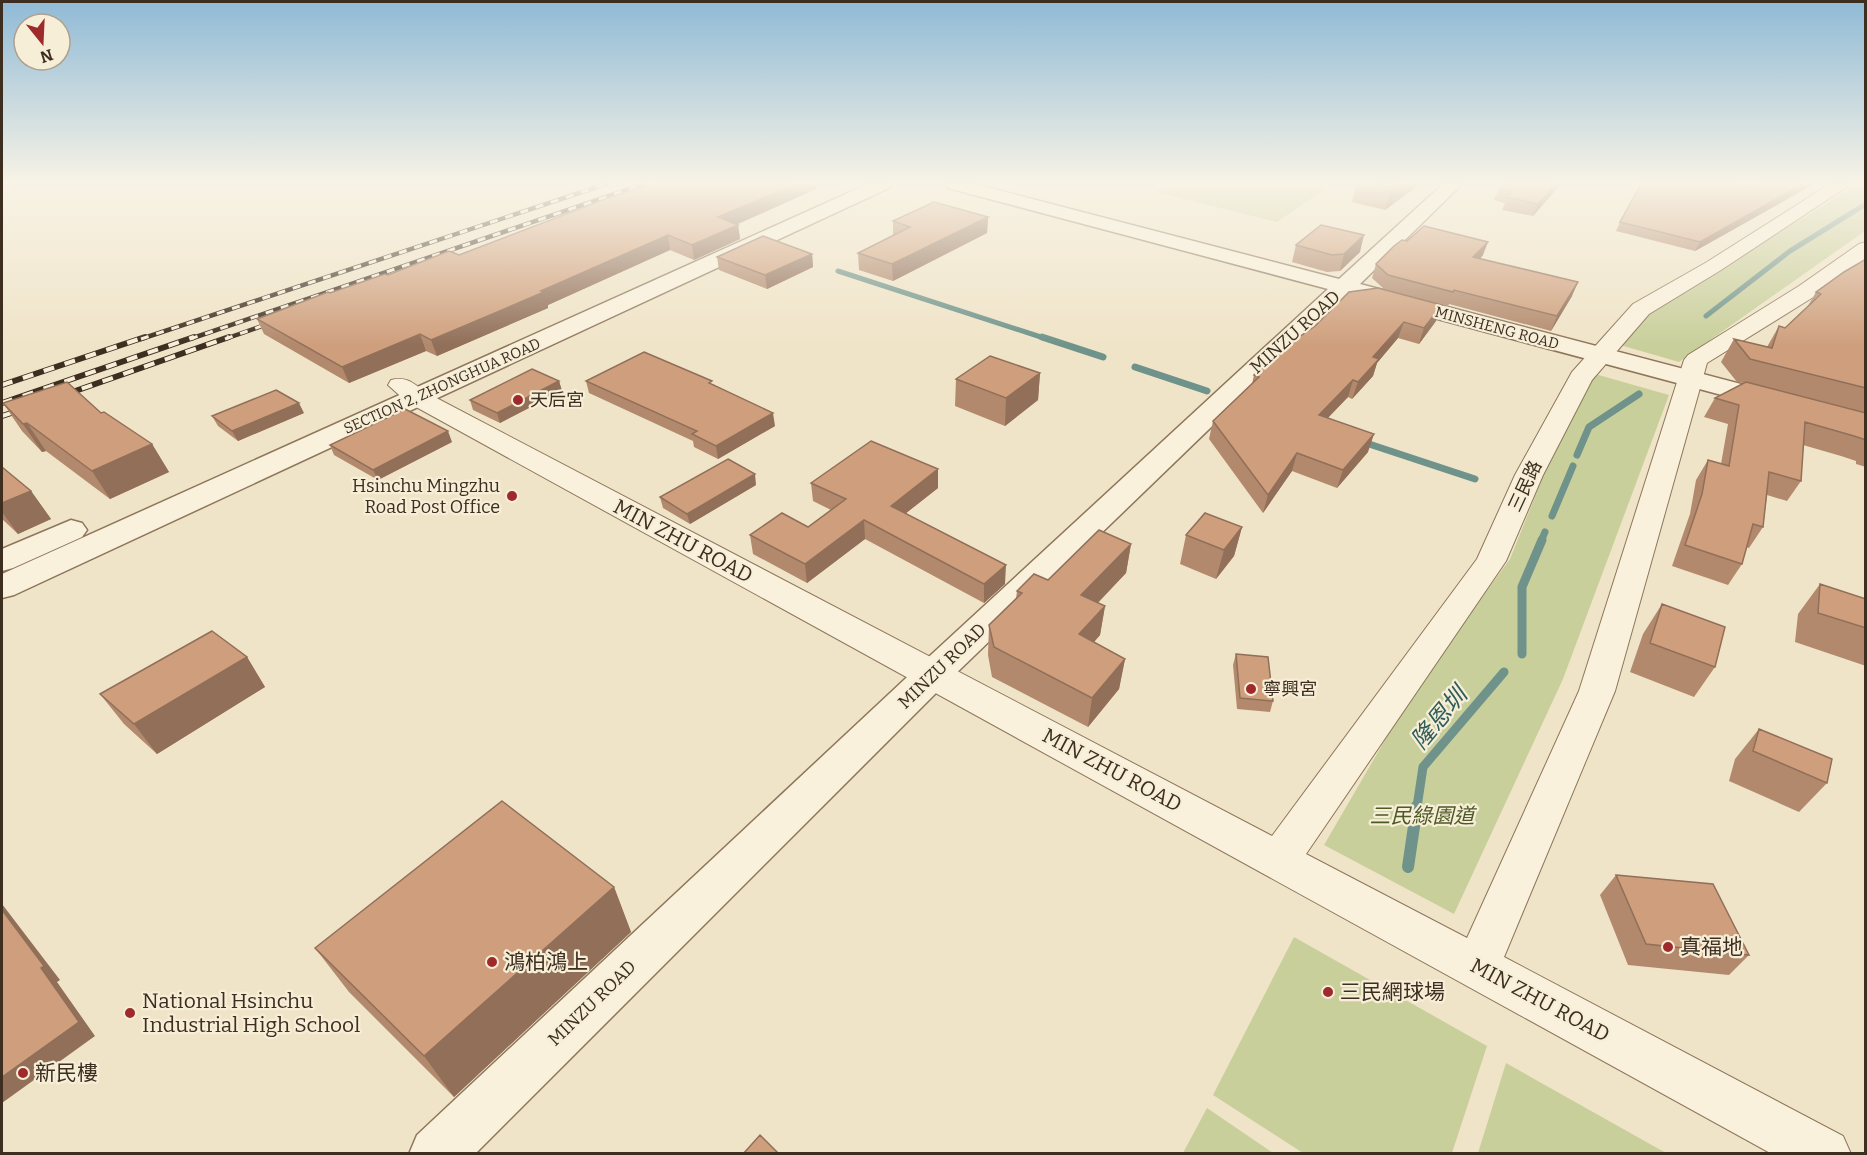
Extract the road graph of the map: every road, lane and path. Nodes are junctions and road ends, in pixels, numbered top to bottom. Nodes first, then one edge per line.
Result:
1 (736, 238) edge
2 (759, 238) edge
3 (1159, 238) edge
4 (1394, 238) edge
5 (1758, 238) edge
6 (1866, 248) edge
7 (1345, 287) junction
8 (1601, 355) junction
9 (1690, 379) junction
10 (408, 391) junction
11 (1799, 408) edge
12 (2, 561) edge
13 (2, 587) edge
14 (933, 674) junction
15 (1279, 860) junction
16 (1478, 967) junction
17 (436, 1154) edge
18 (1825, 1154) edge

1 - 10 street, SECTION 2, ZHONGHUA ROAD
2 - 10 street, SECTION 2, ZHONGHUA ROAD
3 - 7 street, MINSHENG ROAD
4 - 7 street, MINZU ROAD
5 - 8 street, 三民路
6 - 9 street
7 - 8 street, MINSHENG ROAD
7 - 14 street, MINZU ROAD
8 - 9 street, MINSHENG ROAD
8 - 15 street, 三民路
9 - 11 street, MINSHENG ROAD
9 - 16 street
10 - 12 street, SECTION 2, ZHONGHUA ROAD
10 - 13 street, SECTION 2, ZHONGHUA ROAD
10 - 14 street, MIN ZHU ROAD
14 - 15 street, MIN ZHU ROAD
14 - 17 street, MINZU ROAD
15 - 16 street, MIN ZHU ROAD
16 - 18 street, MIN ZHU ROAD

